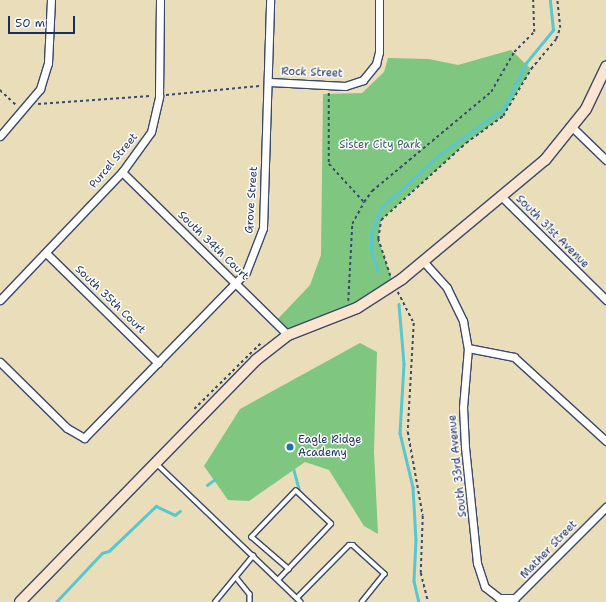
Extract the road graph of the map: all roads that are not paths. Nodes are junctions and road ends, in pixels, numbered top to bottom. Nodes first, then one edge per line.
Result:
1 (51, 0) edge
2 (160, 0) edge
3 (270, 0) edge
4 (379, 0) edge
5 (606, 67) edge
6 (270, 82) junction
7 (573, 128) junction
8 (0, 136) edge
9 (606, 160) edge
10 (122, 172) junction
11 (501, 196) junction
12 (46, 253) junction
13 (423, 261) junction
14 (236, 283) junction
15 (0, 300) edge
16 (606, 300) edge
17 (288, 336) junction
18 (468, 348) junction
19 (0, 362) edge
20 (158, 363) junction
21 (606, 441) edge
22 (155, 462) junction
23 (606, 507) edge
24 (253, 556) junction
25 (289, 569) junction
26 (236, 577) junction
27 (278, 580) junction
28 (298, 598) junction
29 (503, 599) joint
30 (20, 602) edge
31 (215, 602) edge
32 (250, 602) edge
33 (301, 602) edge
34 (362, 602) edge

1 - 8 street
2 - 10 street, Purcel Street
3 - 6 street, Grove Street
4 - 6 street, Rock Street
5 - 7 street
6 - 14 street, Grove Street
7 - 9 street
7 - 11 street
10 - 12 street, Purcel Street
10 - 14 street, South 34th Court
11 - 13 street
11 - 16 street, South 31st Avenue
12 - 15 street, Purcel Street
12 - 20 street, South 35th Court
13 - 17 street
13 - 18 street, South 33rd Avenue
14 - 17 street, South 34th Court
14 - 20 street, Grove Street
17 - 22 street
18 - 21 street
18 - 29 street, South 33rd Avenue
19 - 20 street, Grove Street
22 - 24 lane
22 - 30 street
23 - 29 street, Mather Street
24 - 26 lane
24 - 27 lane
25 - 25 lane
25 - 27 lane
26 - 31 lane
26 - 32 lane
27 - 28 lane
28 - 33 lane
28 - 34 lane

